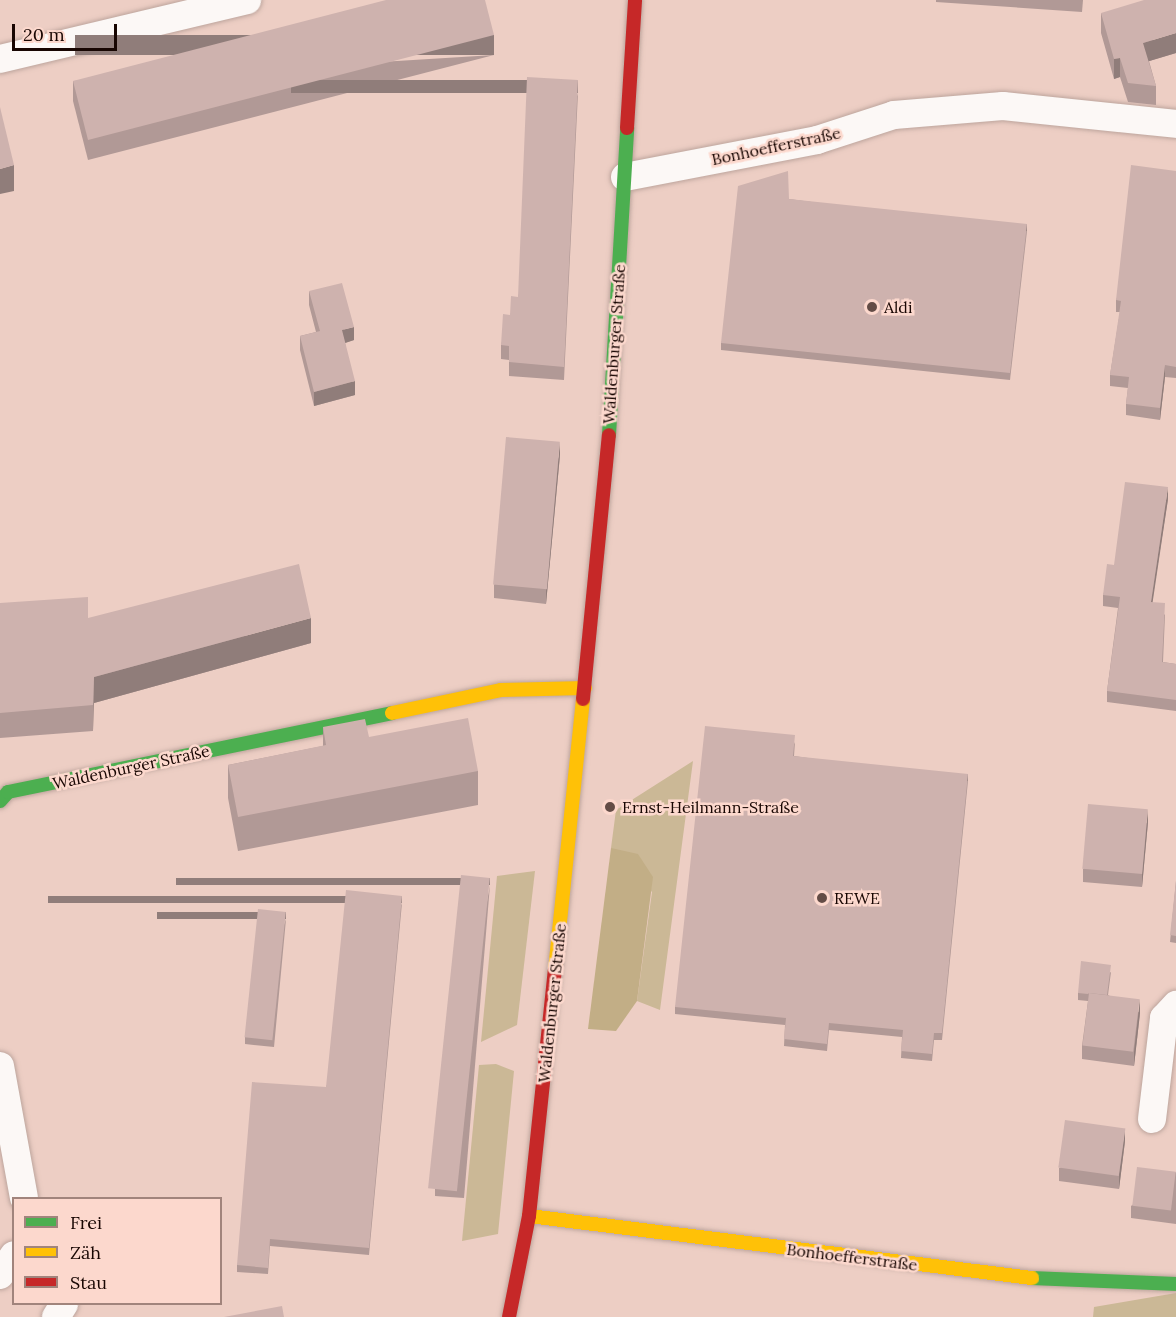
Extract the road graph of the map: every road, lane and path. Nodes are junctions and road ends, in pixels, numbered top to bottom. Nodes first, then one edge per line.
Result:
1 (247, 0) edge
2 (635, 0) edge
3 (0, 59) edge
4 (1176, 124) edge
5 (625, 177) junction
6 (585, 688) junction
7 (0, 801) edge
8 (1176, 1005) edge
9 (0, 1066) edge
10 (1152, 1119) dead end
11 (24, 1197) edge
12 (529, 1216) junction
13 (12, 1258) edge
14 (0, 1275) edge
15 (1176, 1284) edge
16 (509, 1317) edge

1 - 3 street
2 - 5 street, Waldenburger Straße
4 - 5 street, Bonhoefferstraße
5 - 6 street, Waldenburger Straße
6 - 7 street, Waldenburger Straße
6 - 12 street, Waldenburger Straße
8 - 10 street
9 - 11 street
12 - 15 street, Bonhoefferstraße
12 - 16 street, Waldenburger Straße
13 - 14 street

